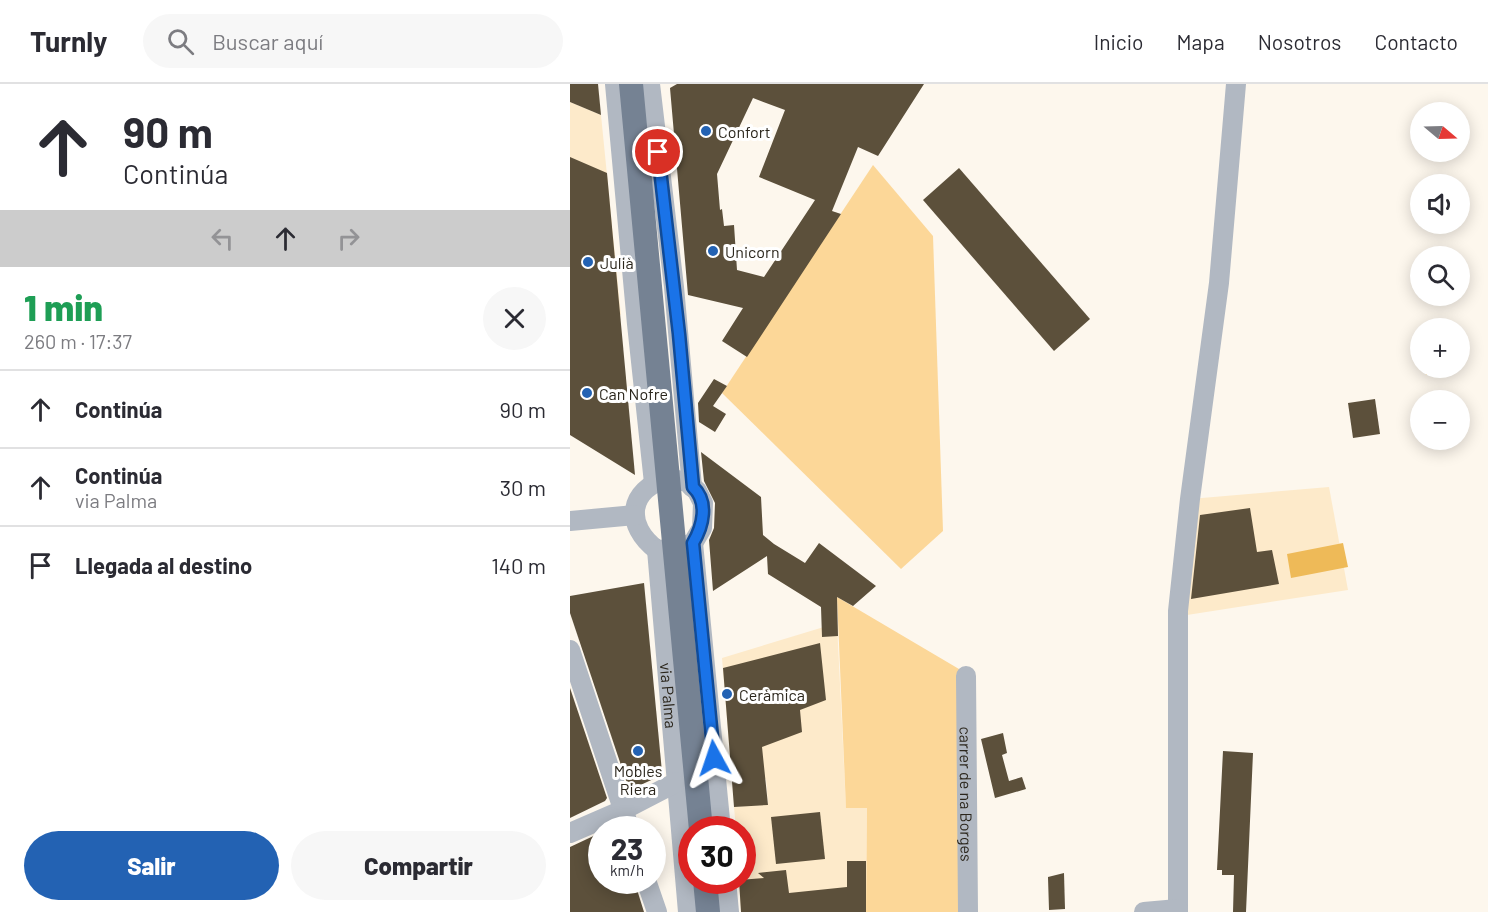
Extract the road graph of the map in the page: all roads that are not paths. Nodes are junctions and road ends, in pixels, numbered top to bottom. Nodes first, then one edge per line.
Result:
1 (615, 84) edge
2 (631, 84) edge
3 (650, 84) edge
4 (1236, 84) edge
5 (661, 481) junction
6 (693, 487) junction
7 (635, 515) junction
8 (570, 521) edge
9 (675, 547) junction
10 (570, 650) edge
11 (966, 675) dead end
12 (677, 782) junction
13 (623, 810) junction
14 (625, 816) edge
15 (699, 816) edge
16 (719, 816) edge
17 (570, 833) edge
18 (651, 894) edge
19 (706, 894) edge
20 (727, 894) edge
21 (1178, 910) edge
22 (657, 912) edge
23 (688, 912) edge
24 (708, 912) edge
25 (729, 912) edge
26 (968, 912) edge
27 (1144, 912) edge

1 - 5 street
2 - 5 main road, via Palma
3 - 6 street
4 - 21 street
5 - 6 street
5 - 7 street
5 - 9 main road, via Palma
6 - 9 street
7 - 8 street
7 - 9 street
9 - 12 street, via Palma
9 - 15 main road, via Palma
9 - 16 street, via Palma
10 - 13 street
11 - 26 street, carrer de na Borges
12 - 13 street
12 - 23 street, via Palma
13 - 14 street
13 - 17 street
18 - 22 street
19 - 24 main road
20 - 25 street
21 - 27 street

